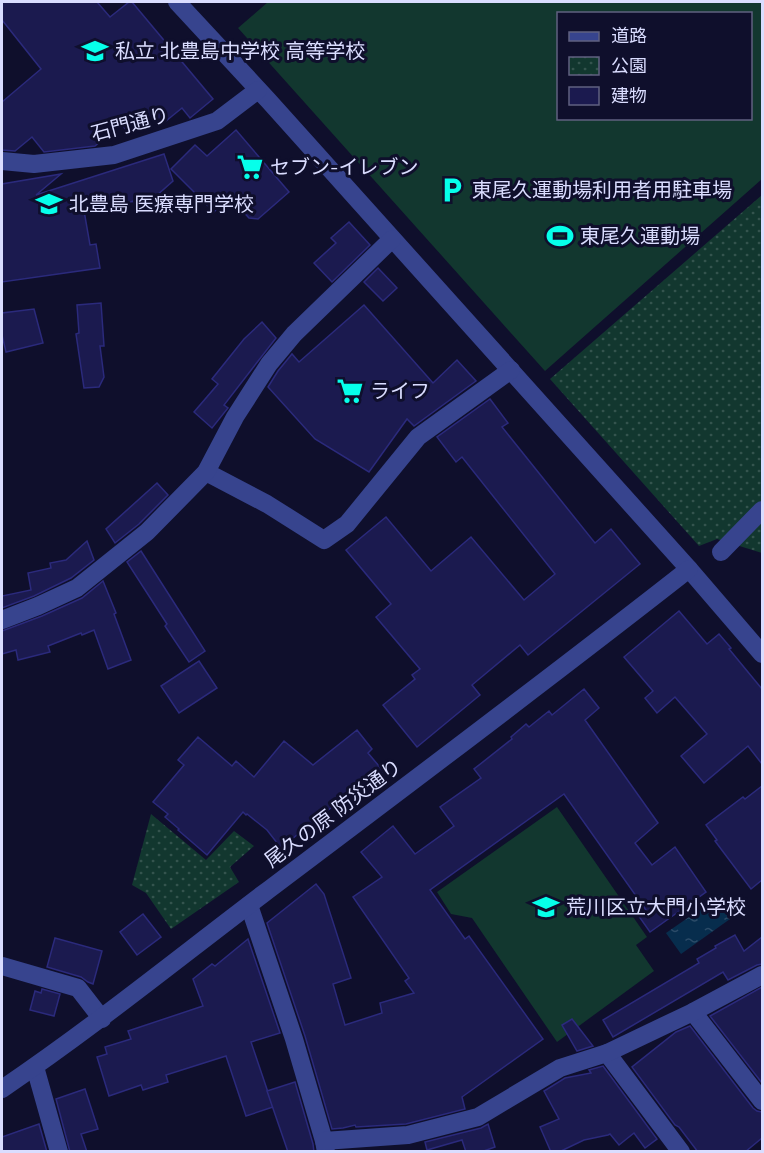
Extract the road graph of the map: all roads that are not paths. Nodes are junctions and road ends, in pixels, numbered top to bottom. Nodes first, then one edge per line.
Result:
1 (177, 2) edge
2 (258, 90) junction
3 (2, 161) edge
4 (392, 238) junction
5 (511, 370) junction
6 (206, 472) junction
7 (762, 510) edge
8 (721, 552) dead end
9 (689, 569) junction
10 (2, 620) edge
11 (762, 654) edge
12 (249, 905) junction
13 (2, 966) edge
14 (762, 975) edge
15 (693, 1012) junction
16 (102, 1019) junction
17 (607, 1053) junction
18 (35, 1066) junction
19 (2, 1089) edge
20 (762, 1101) edge
21 (325, 1146) edge
22 (59, 1152) edge
23 (681, 1152) edge

1 - 2 street
2 - 3 street, 石門通り
2 - 4 street
4 - 5 street
4 - 6 street
5 - 6 street
5 - 9 street
6 - 10 street
7 - 8 street
9 - 11 street
9 - 12 street, 尾久の原 防災通り
12 - 16 street, 尾久の原 防災通り
12 - 21 street
13 - 16 street
14 - 15 street
15 - 17 street
15 - 20 street
16 - 18 street, 尾久の原 防災通り
17 - 21 street
17 - 23 street
18 - 19 street, 尾久の原 防災通り
18 - 22 street

